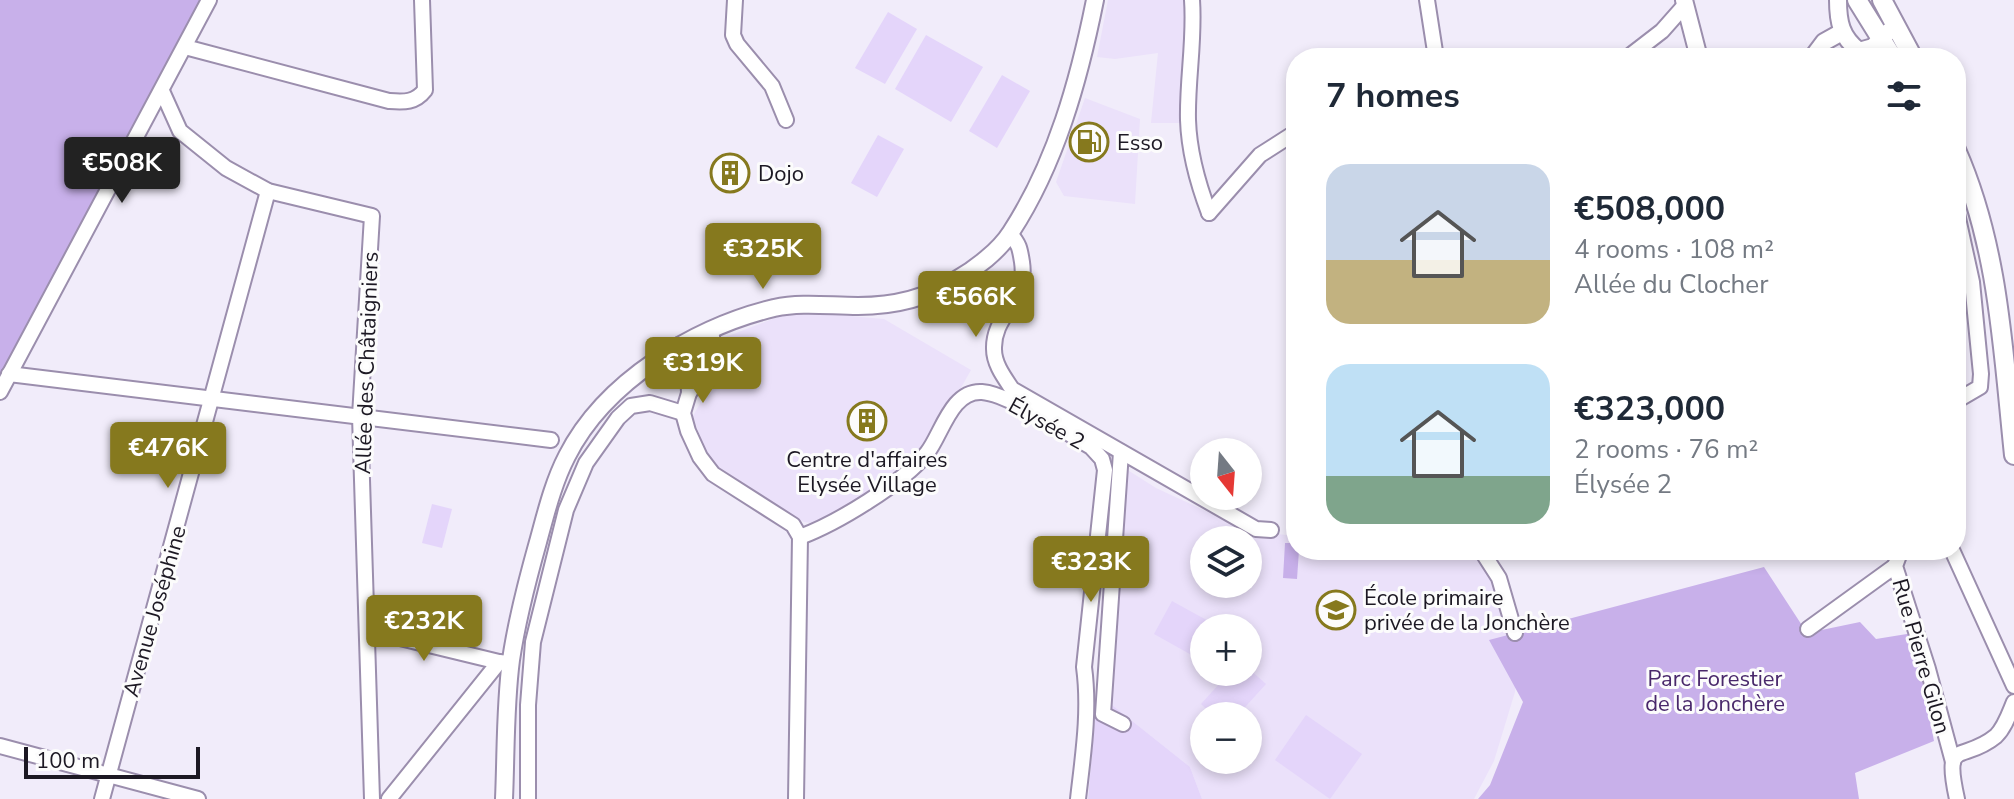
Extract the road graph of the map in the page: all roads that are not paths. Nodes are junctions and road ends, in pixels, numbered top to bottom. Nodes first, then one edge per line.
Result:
1 (209, 0) edge
2 (422, 0) edge
3 (735, 0) edge
4 (1095, 0) edge
5 (1192, 0) edge
6 (1427, 0) edge
7 (1856, 0) edge
8 (1685, 3) edge
9 (1838, 4) edge
10 (1884, 4) edge
11 (1895, 25) junction
12 (1842, 32) junction
13 (185, 47) junction
14 (1434, 48) edge
15 (1640, 48) edge
16 (1696, 48) edge
17 (1820, 48) edge
18 (1865, 48) edge
19 (1868, 48) edge
20 (1869, 48) edge
21 (1908, 48) edge
22 (162, 91) junction
23 (786, 120) dead end
24 (1286, 138) edge
25 (1966, 178) edge
26 (268, 191) junction
27 (1966, 217) edge
28 (1984, 227) junction
29 (1010, 234) junction
30 (1966, 255) edge
31 (711, 330) junction
32 (679, 345) junction
33 (9, 374) junction
34 (0, 392) edge
35 (689, 393) junction
36 (1966, 397) edge
37 (213, 398) junction
38 (683, 413) junction
39 (360, 416) junction
40 (551, 440) dead end
41 (1121, 452) junction
42 (2014, 455) edge
43 (1271, 530) dead end
44 (800, 537) junction
45 (1487, 560) edge
46 (1897, 560) edge
47 (1957, 560) edge
48 (1895, 566) junction
49 (1808, 629) dead end
50 (367, 630) junction
51 (1515, 633) dead end
52 (505, 663) junction
53 (2014, 685) edge
54 (2014, 702) edge
55 (1123, 724) dead end
56 (0, 746) edge
57 (1953, 762) junction
58 (108, 775) junction
59 (102, 799) edge
60 (198, 799) edge
61 (372, 799) edge
62 (389, 799) edge
63 (504, 799) edge
64 (528, 799) edge
65 (796, 799) edge
66 (1078, 799) edge
67 (1957, 799) edge

1 - 13 street
2 - 13 street
3 - 23 street
4 - 29 street
5 - 24 street
6 - 14 street
7 - 9 street
7 - 19 main road
8 - 15 street
8 - 16 street
9 - 12 street
10 - 11 main road
11 - 20 street
11 - 21 main road
12 - 17 street
12 - 18 street
13 - 22 street
22 - 26 street
22 - 33 street
25 - 28 main road
26 - 37 street, Avenue Joséphine
26 - 39 street, Allée des Châtaigniers
27 - 28 street
28 - 42 main road
29 - 31 street
29 - 41 street
30 - 36 street
31 - 32 street
31 - 35 street
32 - 35 street
32 - 52 street
33 - 34 street
33 - 37 street
35 - 38 street
37 - 39 street
37 - 58 street, Avenue Joséphine
38 - 44 street
38 - 64 street
39 - 40 street
39 - 50 street, Allée des Châtaigniers
41 - 43 street
41 - 55 street
44 - 65 street
44 - 66 street, Élysée 2
45 - 51 street
46 - 48 street, Rue Pierre Gilon
47 - 53 street
48 - 49 street
48 - 57 street, Rue Pierre Gilon
50 - 52 street
50 - 61 street, Allée des Châtaigniers
52 - 62 street
52 - 63 street
54 - 57 street
56 - 58 street
57 - 67 street, Rue Pierre Gilon
58 - 59 street, Avenue Joséphine
58 - 60 street

